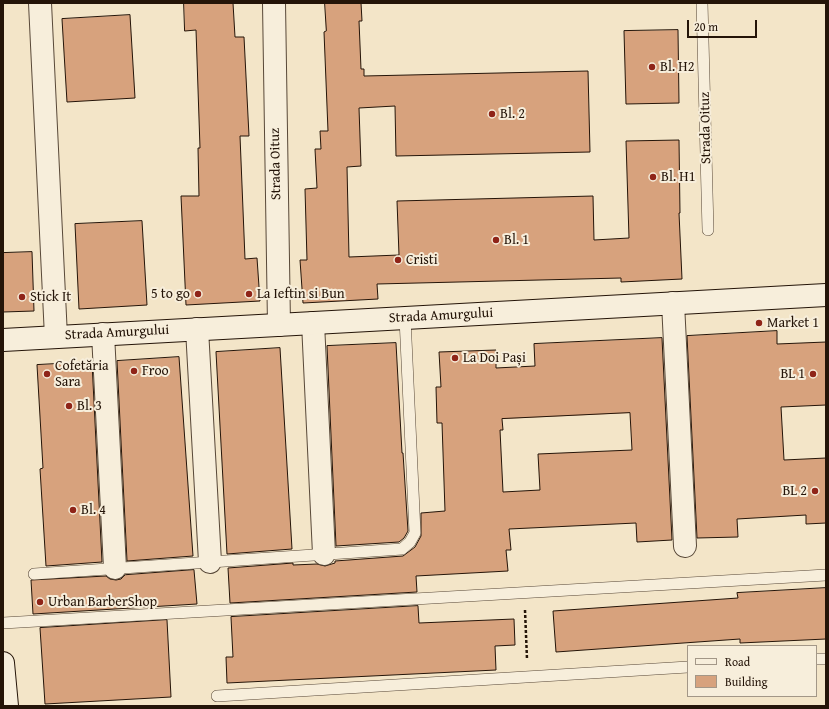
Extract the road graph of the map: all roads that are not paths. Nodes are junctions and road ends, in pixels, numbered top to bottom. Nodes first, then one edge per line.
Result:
1 (40, 3) edge
2 (274, 3) edge
3 (702, 3) edge
4 (708, 230) dead end
5 (826, 295) edge
6 (673, 303) junction
7 (405, 318) junction
8 (312, 323) junction
9 (279, 325) junction
10 (197, 329) junction
11 (103, 334) junction
12 (56, 337) junction
13 (3, 340) edge
14 (685, 546) dead end
15 (324, 554) junction
16 (210, 562) junction
17 (115, 568) junction
18 (34, 574) dead end
19 (826, 575) edge
20 (3, 623) edge
21 (3, 663) edge
22 (687, 667) edge
23 (217, 696) dead end
24 (5, 697) edge

1 - 12 street, Strada Amurgului
2 - 9 street, Strada Oituz
3 - 4 lane, Strada Oituz
5 - 6 street, Strada Amurgului
6 - 7 street, Strada Amurgului
6 - 14 street
7 - 8 street, Strada Amurgului
7 - 15 lane
8 - 9 street, Strada Amurgului
8 - 15 street
9 - 10 street, Strada Amurgului
10 - 11 street, Strada Amurgului
10 - 16 street
11 - 12 street, Strada Amurgului
11 - 17 street
12 - 13 street, Strada Amurgului
15 - 16 lane
16 - 17 lane
17 - 18 lane
19 - 20 lane
21 - 24 street
22 - 23 lane

